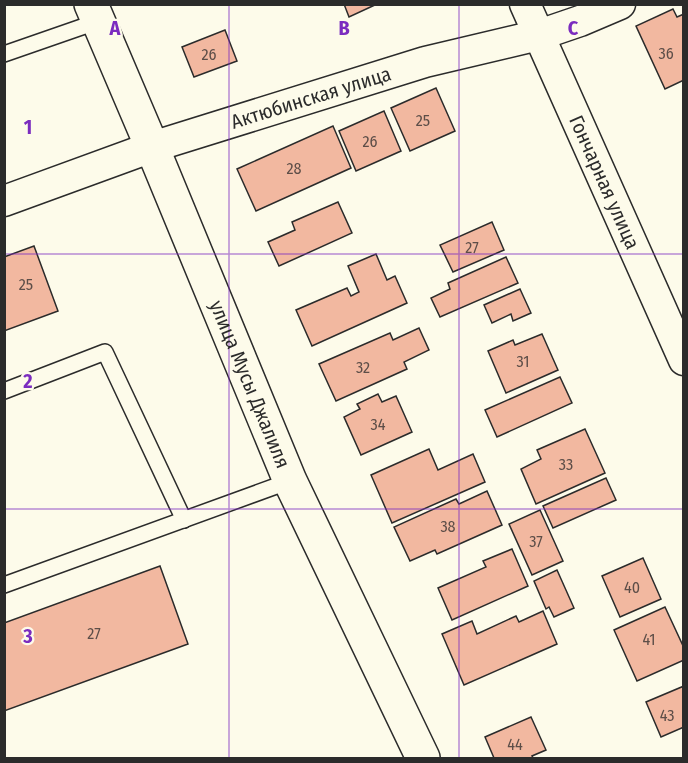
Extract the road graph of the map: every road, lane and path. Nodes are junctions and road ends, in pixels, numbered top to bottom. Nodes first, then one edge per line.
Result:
1 (525, 4) edge
2 (620, 4) edge
3 (95, 13) edge
4 (540, 35) junction
5 (4, 54) edge
6 (152, 147) junction
7 (4, 201) edge
8 (684, 360) edge
9 (4, 391) edge
10 (290, 481) junction
11 (184, 520) junction
12 (4, 585) edge
13 (423, 759) edge

1 - 4 street, Гончарная улица
2 - 4 street, Актюбинская улица
3 - 5 lane
3 - 6 street, улица Мусы Джалиля
4 - 6 street, Актюбинская улица
4 - 8 street, Гончарная улица
6 - 7 street, Актюбинская улица
6 - 10 street, улица Мусы Джалиля
9 - 11 lane
10 - 11 lane
10 - 13 street, улица Мусы Джалиля
11 - 12 lane

